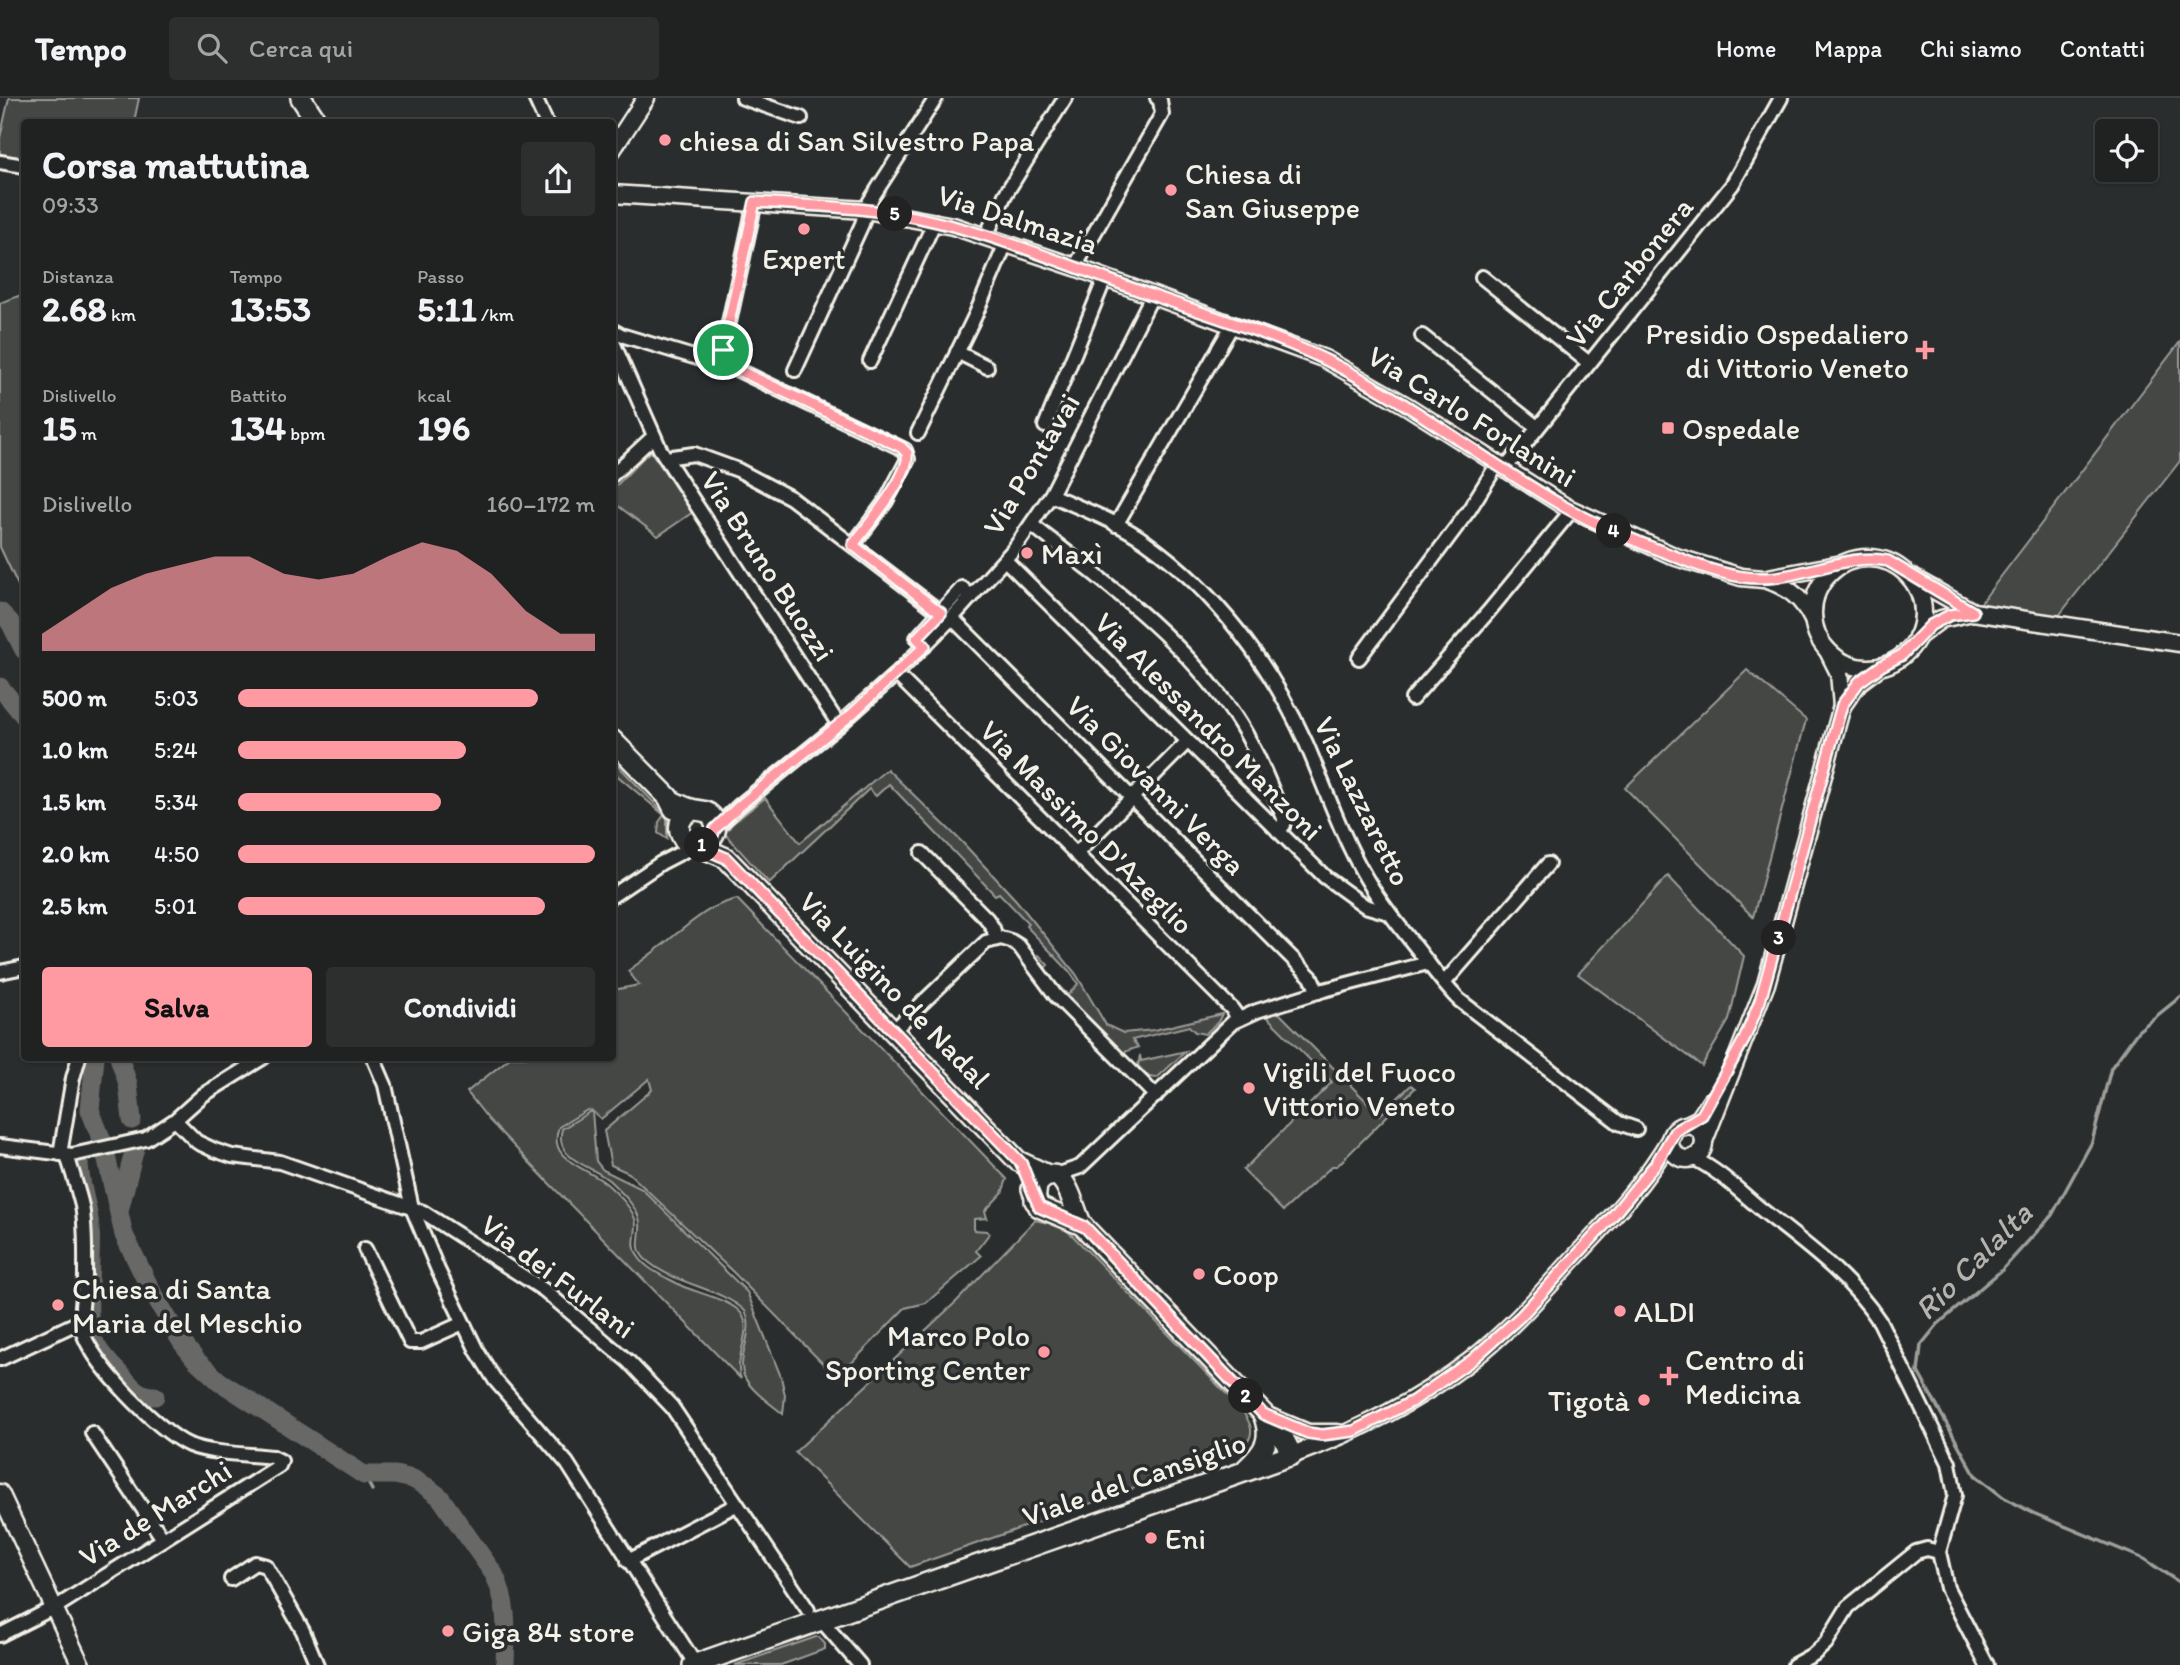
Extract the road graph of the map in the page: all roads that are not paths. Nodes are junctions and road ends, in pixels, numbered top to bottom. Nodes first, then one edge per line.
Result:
1 (301, 98) edge
2 (535, 98) edge
3 (646, 98) edge
4 (743, 98) edge
5 (936, 98) edge
6 (1065, 98) edge
7 (1781, 98) edge
8 (1159, 99) edge
9 (802, 118) dead end
10 (315, 119) edge
11 (545, 119) edge
12 (616, 144) edge
13 (0, 162) edge
14 (21, 166) edge
15 (616, 194) edge
16 (755, 202) junction
17 (866, 210) junction
18 (935, 221) junction
19 (986, 236) junction
20 (1006, 243) junction
21 (1075, 267) junction
22 (1482, 277) dead end
23 (1105, 278) junction
24 (1152, 296) junction
25 (1233, 324) junction
26 (616, 332) edge
27 (1422, 336) dead end
28 (640, 341) junction
29 (616, 349) edge
30 (957, 352) junction
31 (621, 360) junction
32 (717, 360) junction
33 (870, 361) dead end
34 (1589, 363) junction
35 (987, 367) dead end
36 (795, 370) dead end
37 (1045, 426) dead end
38 (1537, 427) junction
39 (918, 433) dead end
40 (654, 436) junction
41 (668, 460) junction
42 (1501, 468) junction
43 (616, 471) edge
44 (1051, 495) junction
45 (1572, 510) junction
46 (1032, 525) junction
47 (1116, 525) junction
48 (853, 545) junction
49 (1005, 559) junction
50 (1842, 564) junction
51 (1909, 576) junction
52 (1763, 579) junction
53 (1973, 612) junction
54 (946, 616) junction
55 (1814, 622) junction
56 (1917, 637) junction
57 (2180, 643) edge
58 (1828, 651) junction
59 (1359, 658) dead end
60 (1881, 666) junction
61 (896, 674) junction
62 (1412, 699) dead end
63 (1842, 705) junction
64 (839, 725) junction
65 (1187, 742) junction
66 (616, 744) edge
67 (1132, 798) junction
68 (670, 800) junction
69 (708, 821) junction
70 (679, 828) junction
71 (1278, 831) junction
72 (696, 846) junction
73 (922, 853) dead end
74 (1076, 854) junction
75 (726, 858) junction
76 (661, 863) junction
77 (1548, 864) dead end
78 (616, 893) edge
79 (1389, 913) junction
80 (996, 938) junction
81 (1428, 963) junction
82 (21, 968) edge
83 (0, 972) edge
84 (1444, 983) junction
85 (1318, 992) junction
86 (1239, 1018) junction
87 (894, 1030) junction
88 (1744, 1040) junction
89 (79, 1061) edge
90 (258, 1061) edge
91 (375, 1061) edge
92 (1156, 1097) junction
93 (175, 1120) junction
94 (1636, 1129) dead end
95 (1679, 1131) junction
96 (0, 1146) edge
97 (1696, 1151) junction
98 (83, 1152) junction
99 (1021, 1163) junction
100 (1078, 1169) junction
101 (1052, 1176) junction
102 (1070, 1193) junction
103 (1043, 1206) junction
104 (412, 1208) junction
105 (1611, 1218) junction
106 (1082, 1225) junction
107 (455, 1232) junction
108 (428, 1247) junction
109 (365, 1249) dead end
110 (81, 1321) junction
111 (463, 1323) junction
112 (0, 1359) edge
113 (1263, 1414) junction
114 (1354, 1431) junction
115 (92, 1433) dead end
116 (1292, 1455) junction
117 (1243, 1472) junction
118 (0, 1493) edge
119 (736, 1505) junction
120 (163, 1539) junction
121 (1939, 1552) junction
122 (628, 1561) junction
123 (231, 1579) dead end
124 (54, 1607) junction
125 (814, 1615) junction
126 (0, 1635) edge
127 (81, 1665) edge
128 (317, 1665) edge
129 (695, 1665) edge
130 (860, 1665) edge
131 (1794, 1665) edge
132 (1987, 1665) edge

1 - 10 main road
2 - 11 street
3 - 12 main road
4 - 9 street
5 - 17 street
6 - 19 street
7 - 34 street, Via Carbonera
8 - 21 street
13 - 14 street
15 - 16 main road, Via Dalmazia
16 - 17 main road, Via Dalmazia
16 - 32 street
17 - 18 main road, Via Dalmazia
17 - 36 street
18 - 19 main road, Via Dalmazia
18 - 33 street
19 - 20 main road, Via Dalmazia
20 - 21 main road, Via Dalmazia
20 - 30 street
21 - 23 main road, Via Dalmazia
22 - 34 street
23 - 24 main road, Via Dalmazia
23 - 37 street
24 - 25 main road, Via Carlo Forlanini
24 - 44 street, Via Pontavai
25 - 42 main road, Via Carlo Forlanini
25 - 47 street
26 - 28 street
27 - 38 street
28 - 31 street
28 - 32 street
29 - 31 street, Via Bruno Buozzi
30 - 35 street
30 - 39 street
31 - 40 street, Via Bruno Buozzi
32 - 48 street
34 - 38 street, Via Carbonera
38 - 42 street, Via Carbonera
40 - 41 street, Via Bruno Buozzi
40 - 43 street
41 - 48 street, Via Giovanni Verga
41 - 64 street, Via Bruno Buozzi
42 - 45 main road, Via Carlo Forlanini
42 - 59 street, Via Carbonera
44 - 46 street, Via Pontavai
44 - 47 street, Via Lazzaretto
45 - 52 main road, Via Carlo Forlanini
45 - 62 street
46 - 49 street, Via Pontavai
46 - 71 street
47 - 79 street, Via Lazzaretto
48 - 54 street, Via Giovanni Verga
49 - 54 street, Via Pontavai
49 - 65 street, Via Alessandro Manzoni
50 - 51 main road
50 - 52 main road, Via Carlo Forlanini
50 - 55 main road
51 - 53 main road
51 - 56 main road
52 - 55 main road, Via Carlo Forlanini
53 - 56 main road
53 - 57 main road
54 - 61 street, Via Pontavai
54 - 67 street, Via Giovanni Verga
55 - 58 main road
56 - 60 main road
58 - 60 main road
58 - 63 main road, Viale del Cansiglio
60 - 63 main road, Viale del Cansiglio
61 - 64 street, Via Pontavai
61 - 74 street, Via Massimo D'Azeglio
63 - 88 main road, Viale del Cansiglio
64 - 69 street, Via Pontavai
65 - 67 street
65 - 71 street, Via Alessandro Manzoni
66 - 68 main road
67 - 74 street
67 - 85 street, Via Giovanni Verga
68 - 69 main road
68 - 70 main road
69 - 70 main road
69 - 72 main road
69 - 75 main road, Via Luigino de Nadal
70 - 72 main road
70 - 76 street
71 - 79 street, Via Alessandro Manzoni
72 - 75 main road, Via Luigino de Nadal
72 - 76 street
73 - 80 street
74 - 86 street, Via Massimo D'Azeglio
75 - 87 main road, Via Luigino de Nadal
76 - 78 street
77 - 84 street
79 - 81 street, Via Lazzaretto
80 - 87 street
80 - 92 street
81 - 84 street, Via Lazzaretto
81 - 85 street
82 - 83 street
84 - 94 street, Via Lazzaretto
85 - 86 street
86 - 92 street
87 - 99 main road, Via Luigino de Nadal
88 - 95 main road, Viale del Cansiglio
88 - 97 main road, Viale del Cansiglio
89 - 98 street
90 - 93 street
91 - 104 street
92 - 100 street
93 - 98 street
93 - 104 street, Via dei Furlani
95 - 97 main road
95 - 97 main road
95 - 105 main road, Viale del Cansiglio
96 - 98 street
97 - 105 main road, Viale del Cansiglio
97 - 121 street
98 - 110 street
99 - 101 main road, Via Luigino de Nadal
99 - 103 main road, Via Luigino de Nadal
100 - 101 street
100 - 102 street
101 - 102 main road, Via Luigino de Nadal
101 - 103 main road
102 - 103 main road
102 - 106 main road, Via Luigino de Nadal
103 - 106 main road, Via Luigino de Nadal
104 - 107 street, Via dei Furlani
104 - 108 street
105 - 114 main road, Viale del Cansiglio
106 - 113 main road, Via Luigino de Nadal
107 - 108 street
107 - 119 street, Via dei Furlani
108 - 111 street
109 - 111 street
110 - 112 street
110 - 120 street, Via de Marchi
111 - 122 street
113 - 114 main road, Via Luigino de Nadal
113 - 116 main road, Via Luigino de Nadal
113 - 117 main road
114 - 116 main road, Viale del Cansiglio
115 - 120 street
116 - 117 main road, Viale del Cansiglio
117 - 125 main road, Viale del Cansiglio
118 - 124 main road
119 - 122 street
119 - 125 street, Via dei Furlani
120 - 124 street, Via de Marchi
121 - 131 street
121 - 132 street
122 - 129 street
123 - 128 street
124 - 126 street, Via de Marchi
124 - 127 main road
125 - 129 main road, Viale del Cansiglio
125 - 130 street, Via dei Furlani

